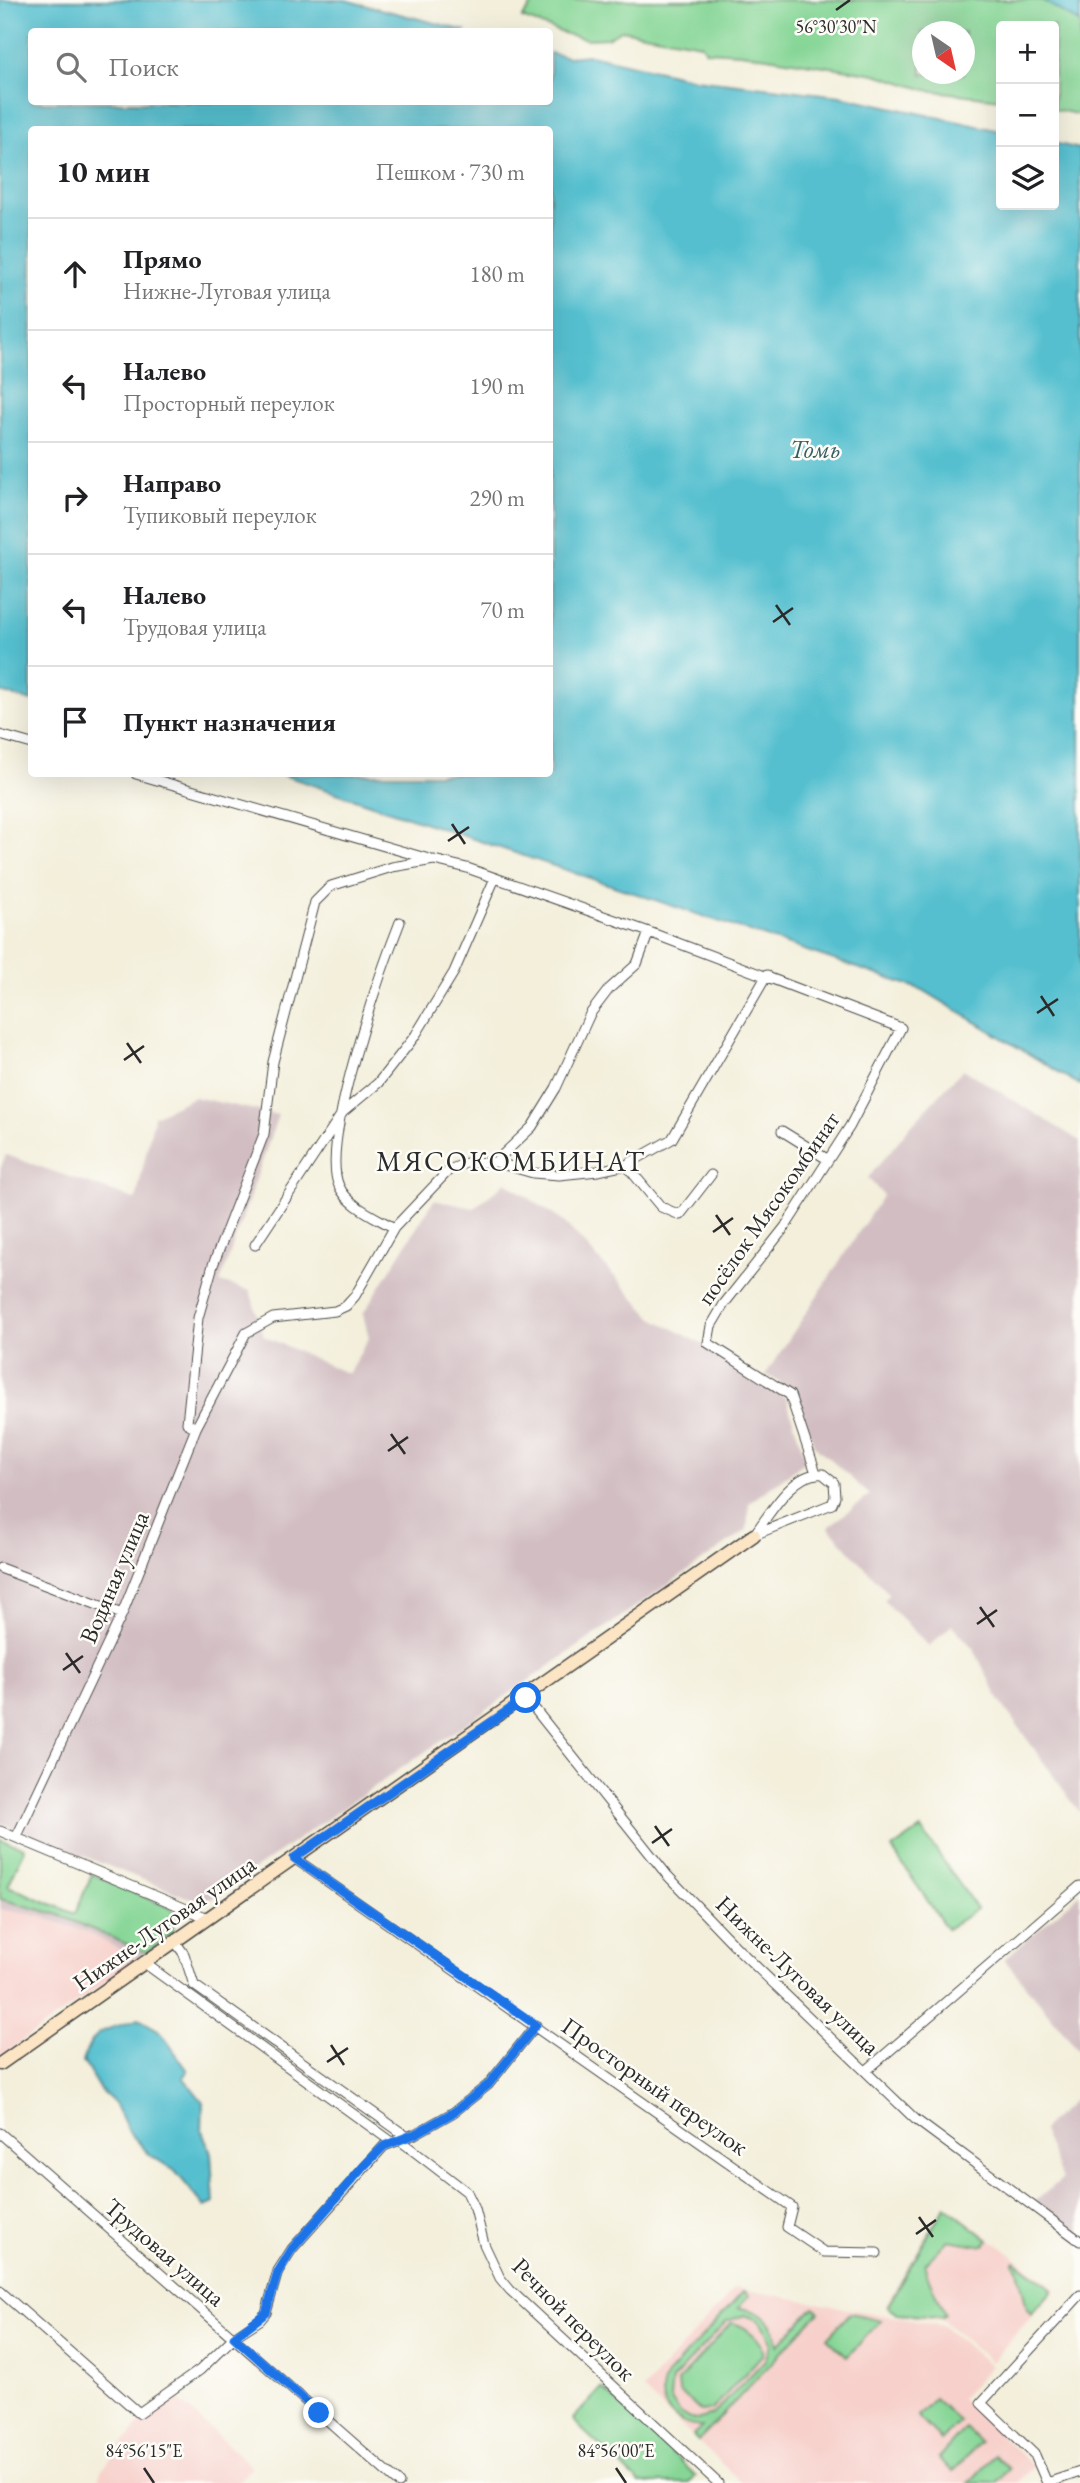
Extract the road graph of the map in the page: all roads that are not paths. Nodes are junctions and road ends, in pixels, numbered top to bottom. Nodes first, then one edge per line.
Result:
1 (0, 735) edge
2 (28, 743) edge
3 (146, 777) edge
4 (434, 860) junction
5 (495, 878) junction
6 (400, 922) dead end
7 (649, 932) junction
8 (767, 975) junction
9 (343, 1112) junction
10 (782, 1131) dead end
11 (827, 1159) junction
12 (495, 1162) junction
13 (626, 1165) junction
14 (711, 1175) dead end
15 (394, 1228) junction
16 (255, 1245) dead end
17 (196, 1428) junction
18 (816, 1473) junction
19 (754, 1535) junction
20 (0, 1569) edge
21 (122, 1614) junction
22 (526, 1698) junction
23 (0, 1830) edge
24 (17, 1836) junction
25 (294, 1858) junction
26 (1080, 1886) edge
27 (208, 1918) junction
28 (174, 1940) junction
29 (143, 1962) junction
30 (536, 2025) junction
31 (0, 2064) edge
32 (866, 2071) junction
33 (0, 2133) edge
34 (399, 2139) junction
35 (1080, 2241) edge
36 (877, 2253) dead end
37 (0, 2291) edge
38 (1080, 2295) edge
39 (234, 2337) junction
40 (1080, 2472) edge
41 (399, 2483) edge
42 (718, 2483) edge
43 (1047, 2483) edge

1 - 2 street
3 - 4 street
4 - 5 street, посёлок Мясокомбинат
4 - 17 street, посёлок Мясокомбинат
5 - 7 street, посёлок Мясокомбинат
5 - 9 street
6 - 9 street
7 - 8 street, посёлок Мясокомбинат
7 - 12 street
8 - 11 street, посёлок Мясокомбинат
8 - 13 street
9 - 15 street
9 - 16 street
10 - 11 street
11 - 18 street, посёлок Мясокомбинат
12 - 13 street
12 - 15 street
13 - 14 street
15 - 17 street, Водяная улица
17 - 21 street, Водяная улица
18 - 19 street
18 - 19 street
19 - 22 street, Нижне-Луговая улица
20 - 21 street
21 - 24 street, Водяная улица
22 - 25 street, Нижне-Луговая улица
22 - 32 street, Нижне-Луговая улица
23 - 24 street
24 - 27 street
25 - 27 street, Нижне-Луговая улица
25 - 30 street, Просторный переулок
26 - 32 street
27 - 28 street, Нижне-Луговая улица
28 - 29 street, Нижне-Луговая улица
28 - 34 street
29 - 31 street, Нижне-Луговая улица
29 - 34 street
30 - 34 street
30 - 36 street, Просторный переулок
32 - 35 street, Нижне-Луговая улица
33 - 39 street, Трудовая улица
34 - 39 street
34 - 42 street, Речной переулок
37 - 39 street
38 - 43 street
39 - 41 street, Трудовая улица
40 - 43 street

